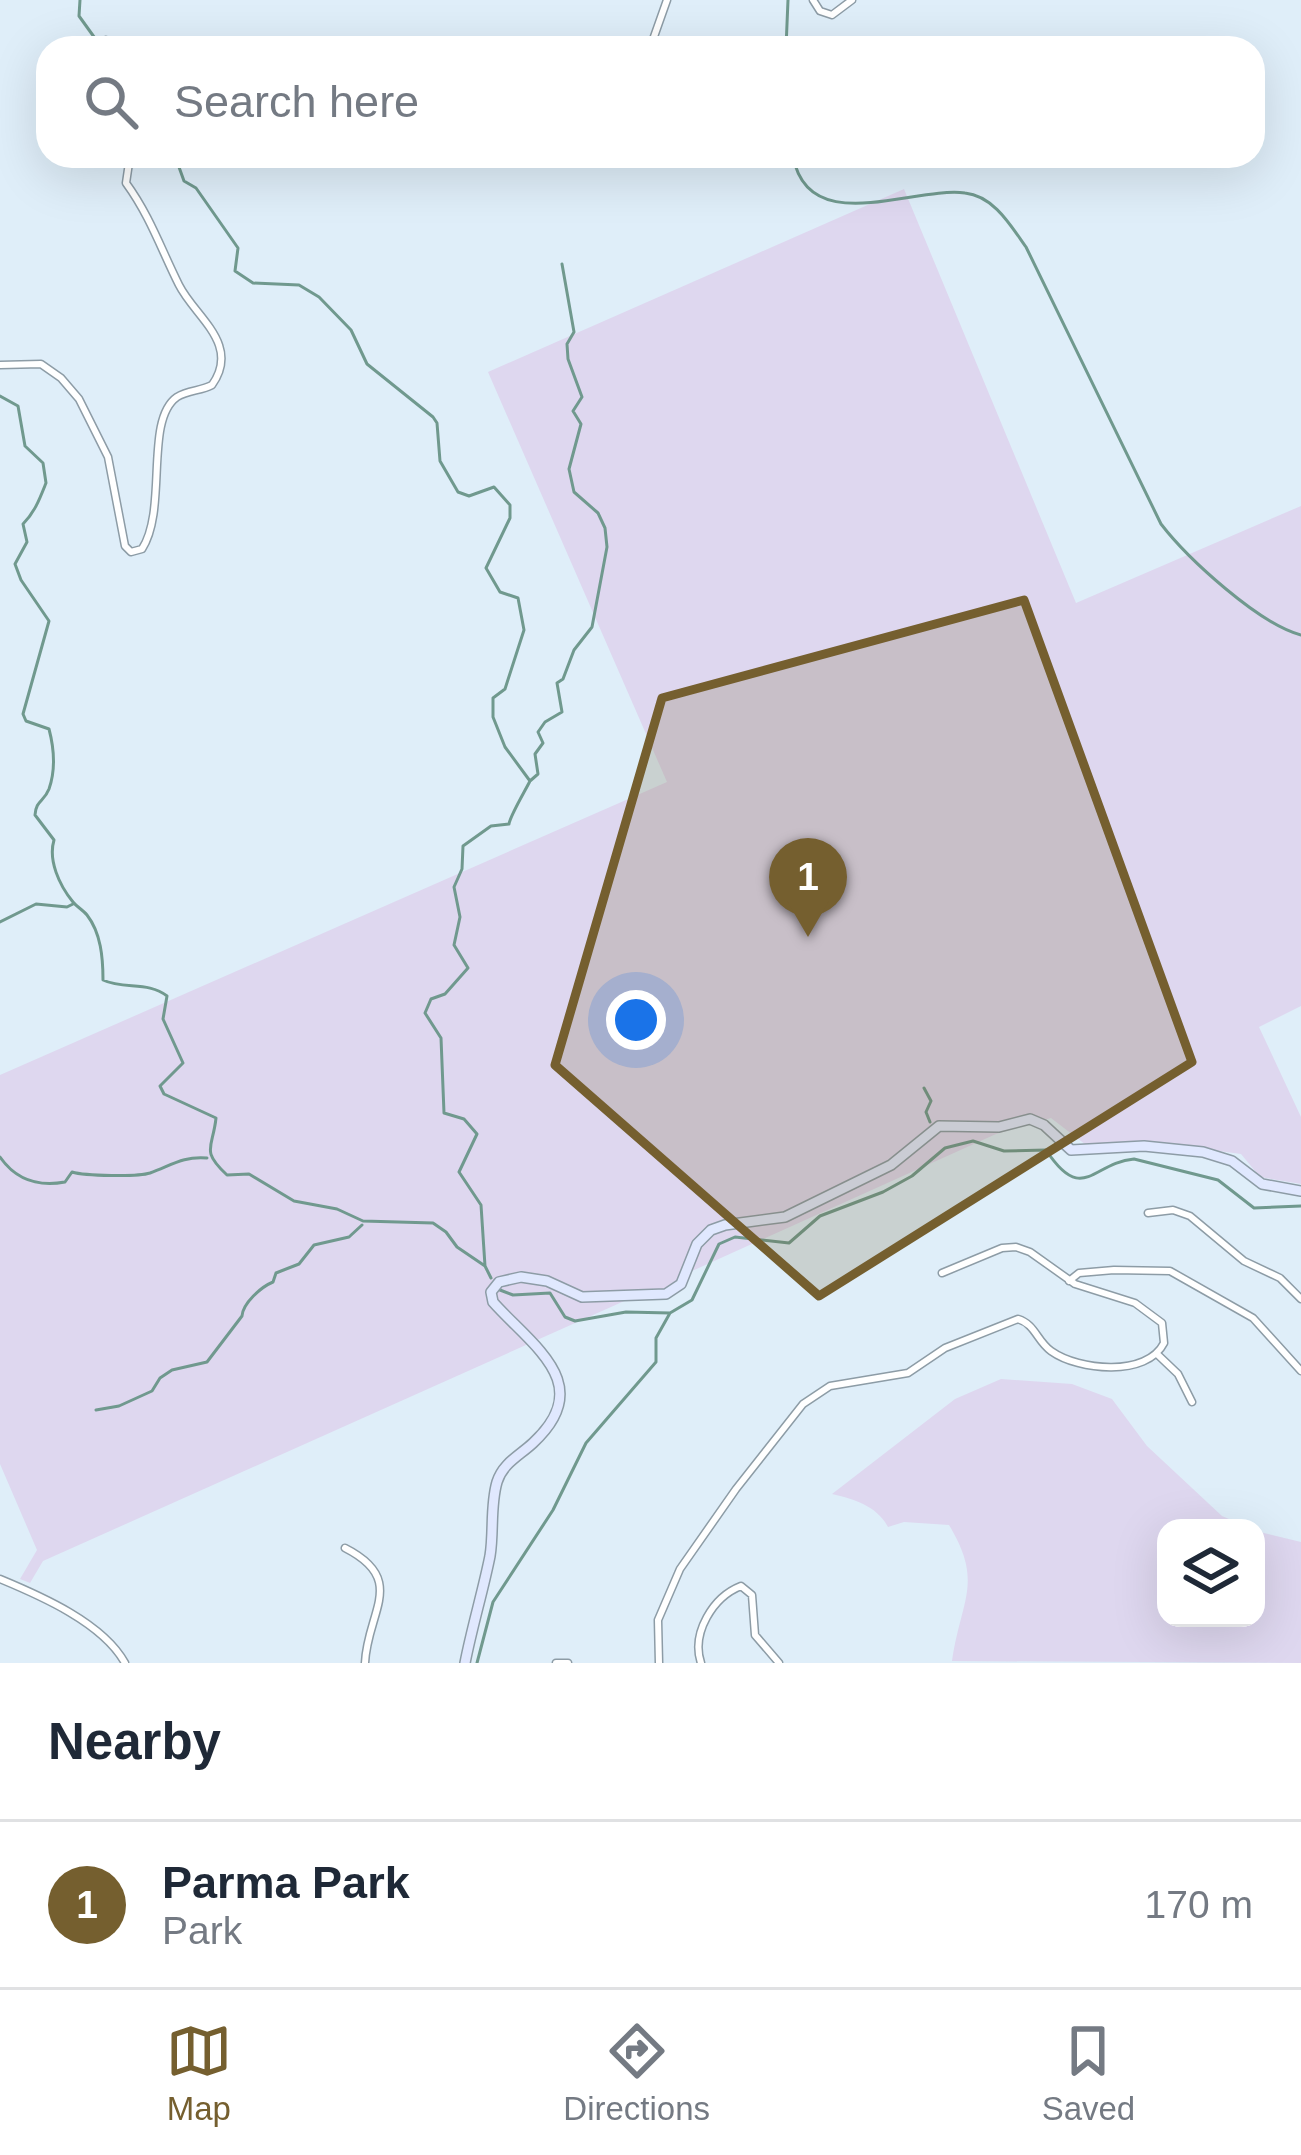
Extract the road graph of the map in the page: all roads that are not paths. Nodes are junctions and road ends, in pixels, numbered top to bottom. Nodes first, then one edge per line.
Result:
1 (667, 0) edge
2 (813, 0) edge
3 (852, 0) edge
4 (654, 36) edge
5 (128, 168) edge
6 (0, 365) edge
7 (1301, 1191) edge
8 (1148, 1213) dead end
9 (942, 1273) dead end
10 (1069, 1281) junction
11 (1301, 1299) edge
12 (1157, 1354) junction
13 (1301, 1371) edge
14 (1192, 1402) dead end
15 (345, 1548) dead end
16 (0, 1579) edge
17 (124, 1663) edge
18 (365, 1663) edge
19 (465, 1663) edge
20 (556, 1663) edge
21 (568, 1663) edge
22 (658, 1663) edge
23 (701, 1663) edge
24 (779, 1663) edge

1 - 4 street
2 - 3 street
5 - 6 street
7 - 19 main road
8 - 11 street
9 - 10 street
10 - 12 street
10 - 13 street
12 - 14 street
12 - 22 street
15 - 18 street
16 - 17 street
20 - 21 street
23 - 24 street

